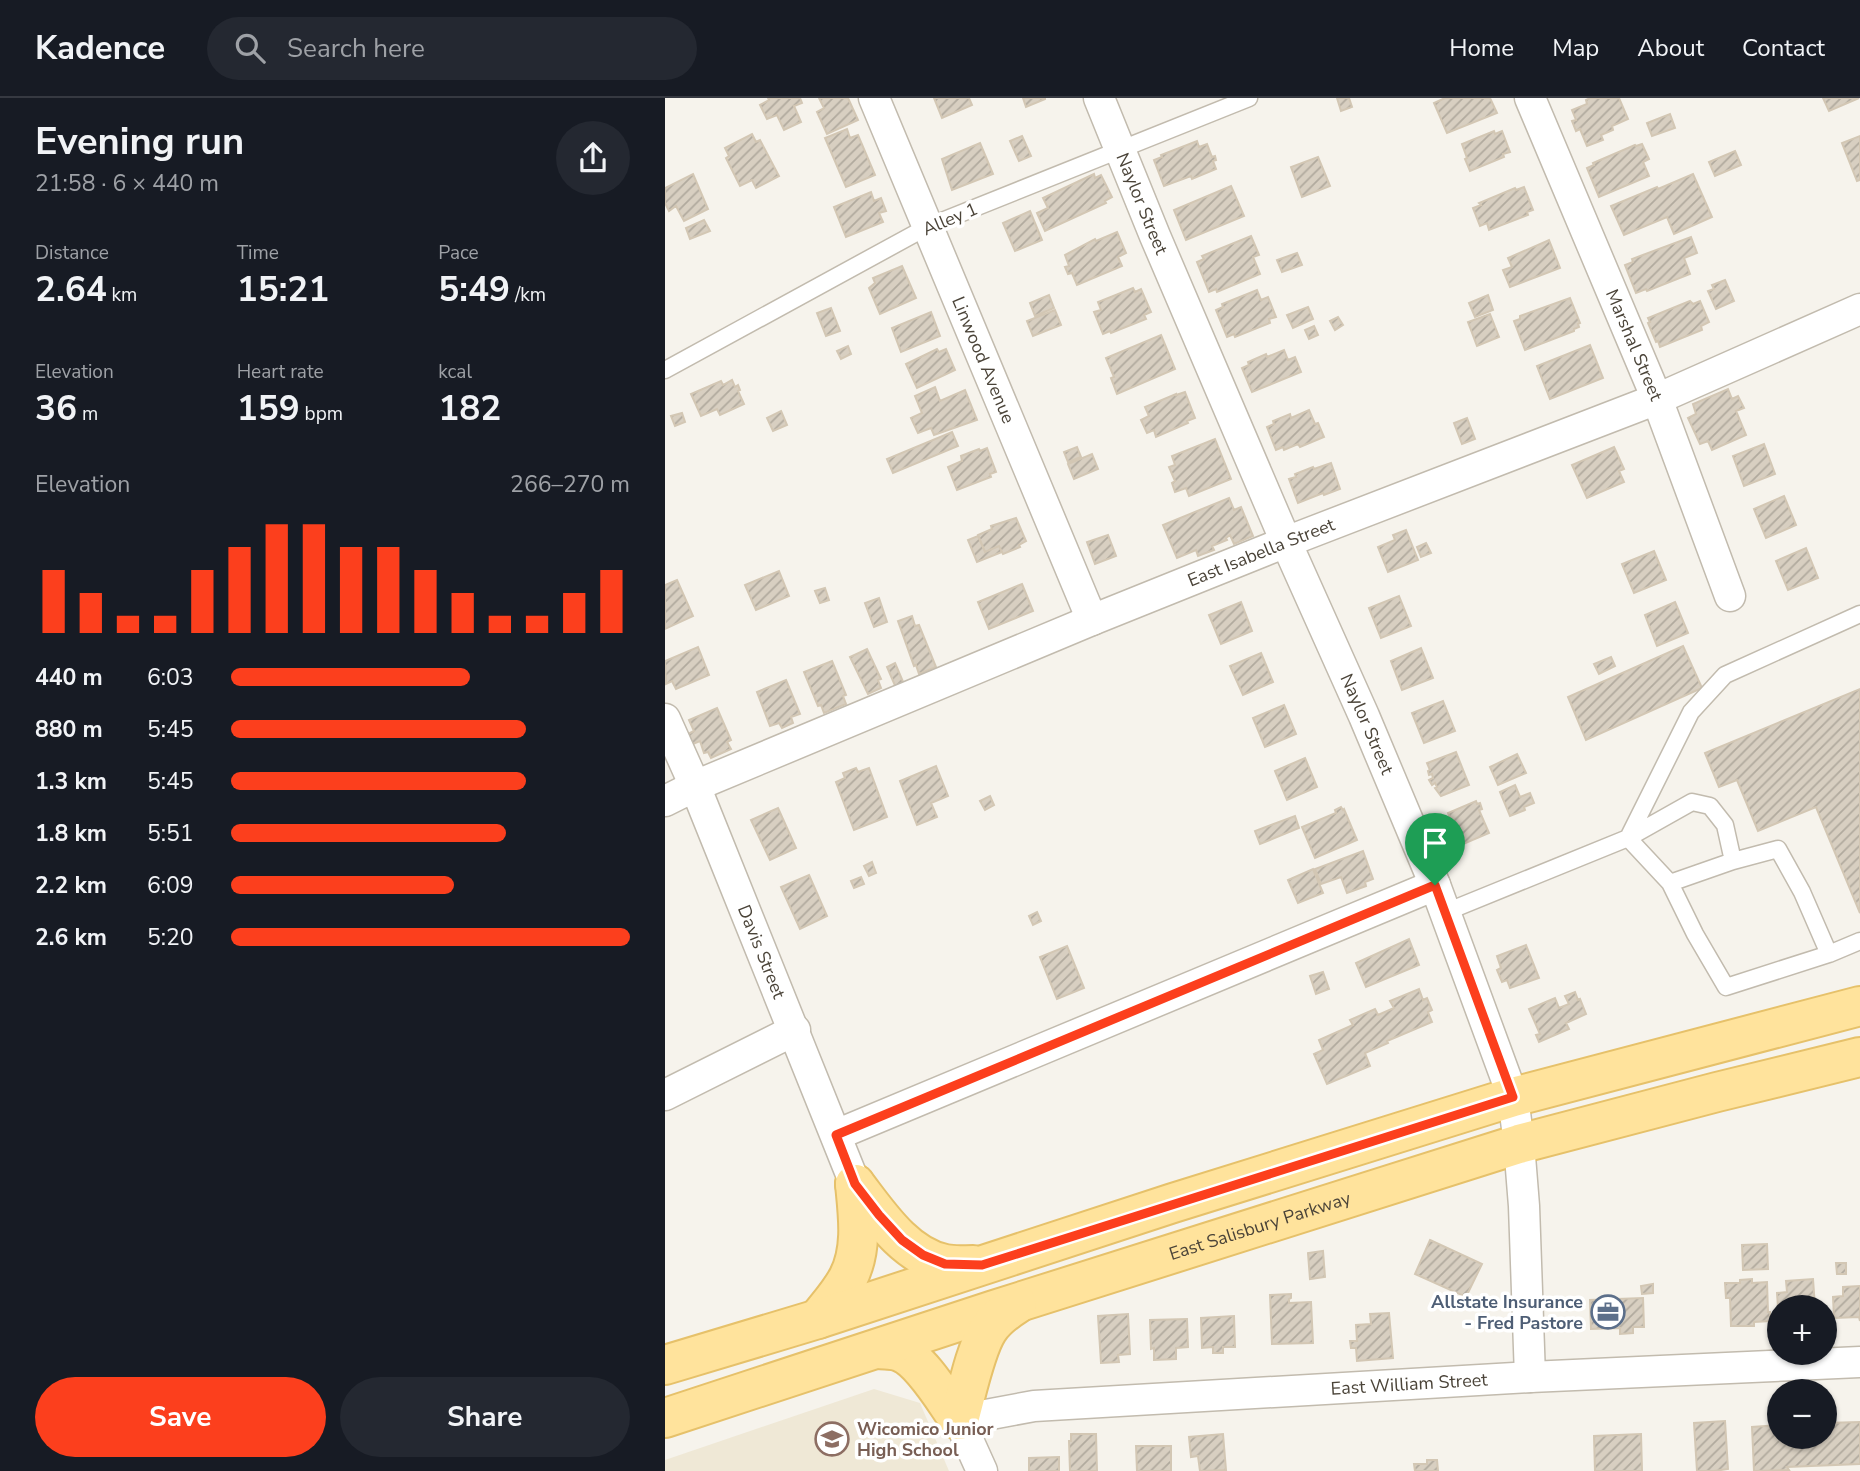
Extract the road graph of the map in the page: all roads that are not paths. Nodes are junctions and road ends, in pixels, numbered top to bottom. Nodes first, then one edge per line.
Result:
1 (874, 98) edge
2 (1099, 98) edge
3 (1249, 98) edge
4 (1530, 98) edge
5 (1120, 150) junction
6 (927, 227) junction
7 (1860, 309) edge
8 (665, 370) edge
9 (1657, 399) junction
10 (1286, 542) junction
11 (1730, 597) dead end
12 (1860, 614) edge
13 (1092, 620) junction
14 (665, 719) edge
15 (695, 786) junction
16 (665, 801) edge
17 (1628, 838) junction
18 (1733, 861) junction
19 (1669, 883) junction
20 (1440, 899) junction
21 (1860, 941) edge
22 (1829, 954) junction
23 (1860, 1006) edge
24 (795, 1030) junction
25 (1860, 1057) edge
26 (665, 1095) edge
27 (1513, 1097) junction
28 (836, 1135) junction
29 (1519, 1144) junction
30 (855, 1184) junction
31 (982, 1265) junction
32 (1019, 1302) junction
33 (818, 1318) junction
34 (878, 1349) junction
35 (1860, 1362) edge
36 (665, 1365) edge
37 (1530, 1377) junction
38 (665, 1418) edge
39 (959, 1420) junction
40 (982, 1471) edge

1 - 6 street, Linwood Avenue
2 - 5 street, Naylor Street
3 - 5 lane, Alley 1
4 - 9 street, Marshal Street
5 - 6 lane, Alley 1
5 - 10 street, Naylor Street
6 - 8 lane, Alley 1
6 - 13 street, Linwood Avenue
7 - 9 street, East Isabella Street
9 - 10 street, East Isabella Street
9 - 11 street, Marshal Street
10 - 13 street, East Isabella Street
10 - 20 street, Naylor Street
12 - 17 lane
13 - 15 street, East Isabella Street
14 - 15 street, Davis Street
15 - 16 street, East Isabella Street
15 - 24 street, Davis Street
17 - 18 lane
17 - 19 lane
17 - 20 lane
18 - 19 lane
18 - 22 lane
19 - 22 lane
20 - 27 street, Naylor Street
20 - 28 street
21 - 22 lane
23 - 27 main road
24 - 26 street
24 - 28 street, Davis Street
25 - 29 main road, East Salisbury Parkway
27 - 29 street, Naylor Street
27 - 31 main road
28 - 30 street, Davis Street
29 - 32 main road, East Salisbury Parkway
29 - 37 street, Naylor Street
30 - 31 main road
30 - 33 main road
31 - 33 main road
32 - 34 main road, East Salisbury Parkway
32 - 39 main road
33 - 36 main road
34 - 38 main road, East Salisbury Parkway
34 - 39 main road
35 - 37 street, East William Street
37 - 39 street, East William Street
39 - 40 street

